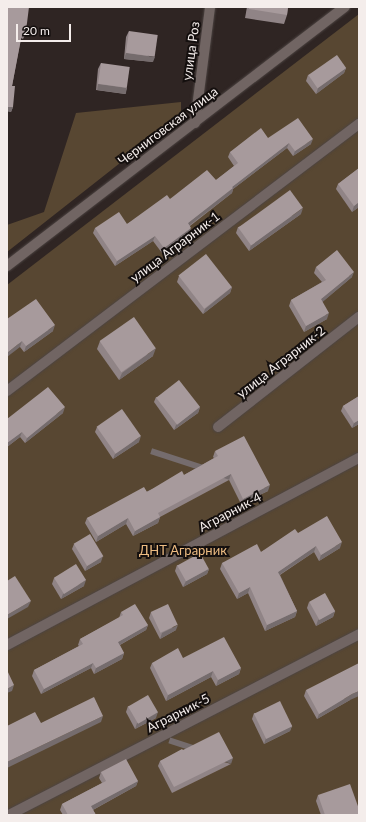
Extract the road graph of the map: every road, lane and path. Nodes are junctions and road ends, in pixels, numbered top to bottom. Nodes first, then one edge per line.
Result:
1 (210, 7) edge
2 (345, 7) edge
3 (195, 123) junction
4 (359, 124) edge
5 (7, 266) edge
6 (359, 318) edge
7 (7, 391) edge
8 (218, 426) dead end
9 (359, 458) edge
10 (359, 634) edge
11 (7, 645) edge
12 (9, 815) edge

1 - 3 street, улица Роз
2 - 3 street, Черниговская улица
3 - 5 street, Черниговская улица
4 - 7 street, улица Аграрник-1
6 - 8 street, улица Аграрник-2
9 - 11 street, Аграрник-4
10 - 12 street, Аграрник-5

